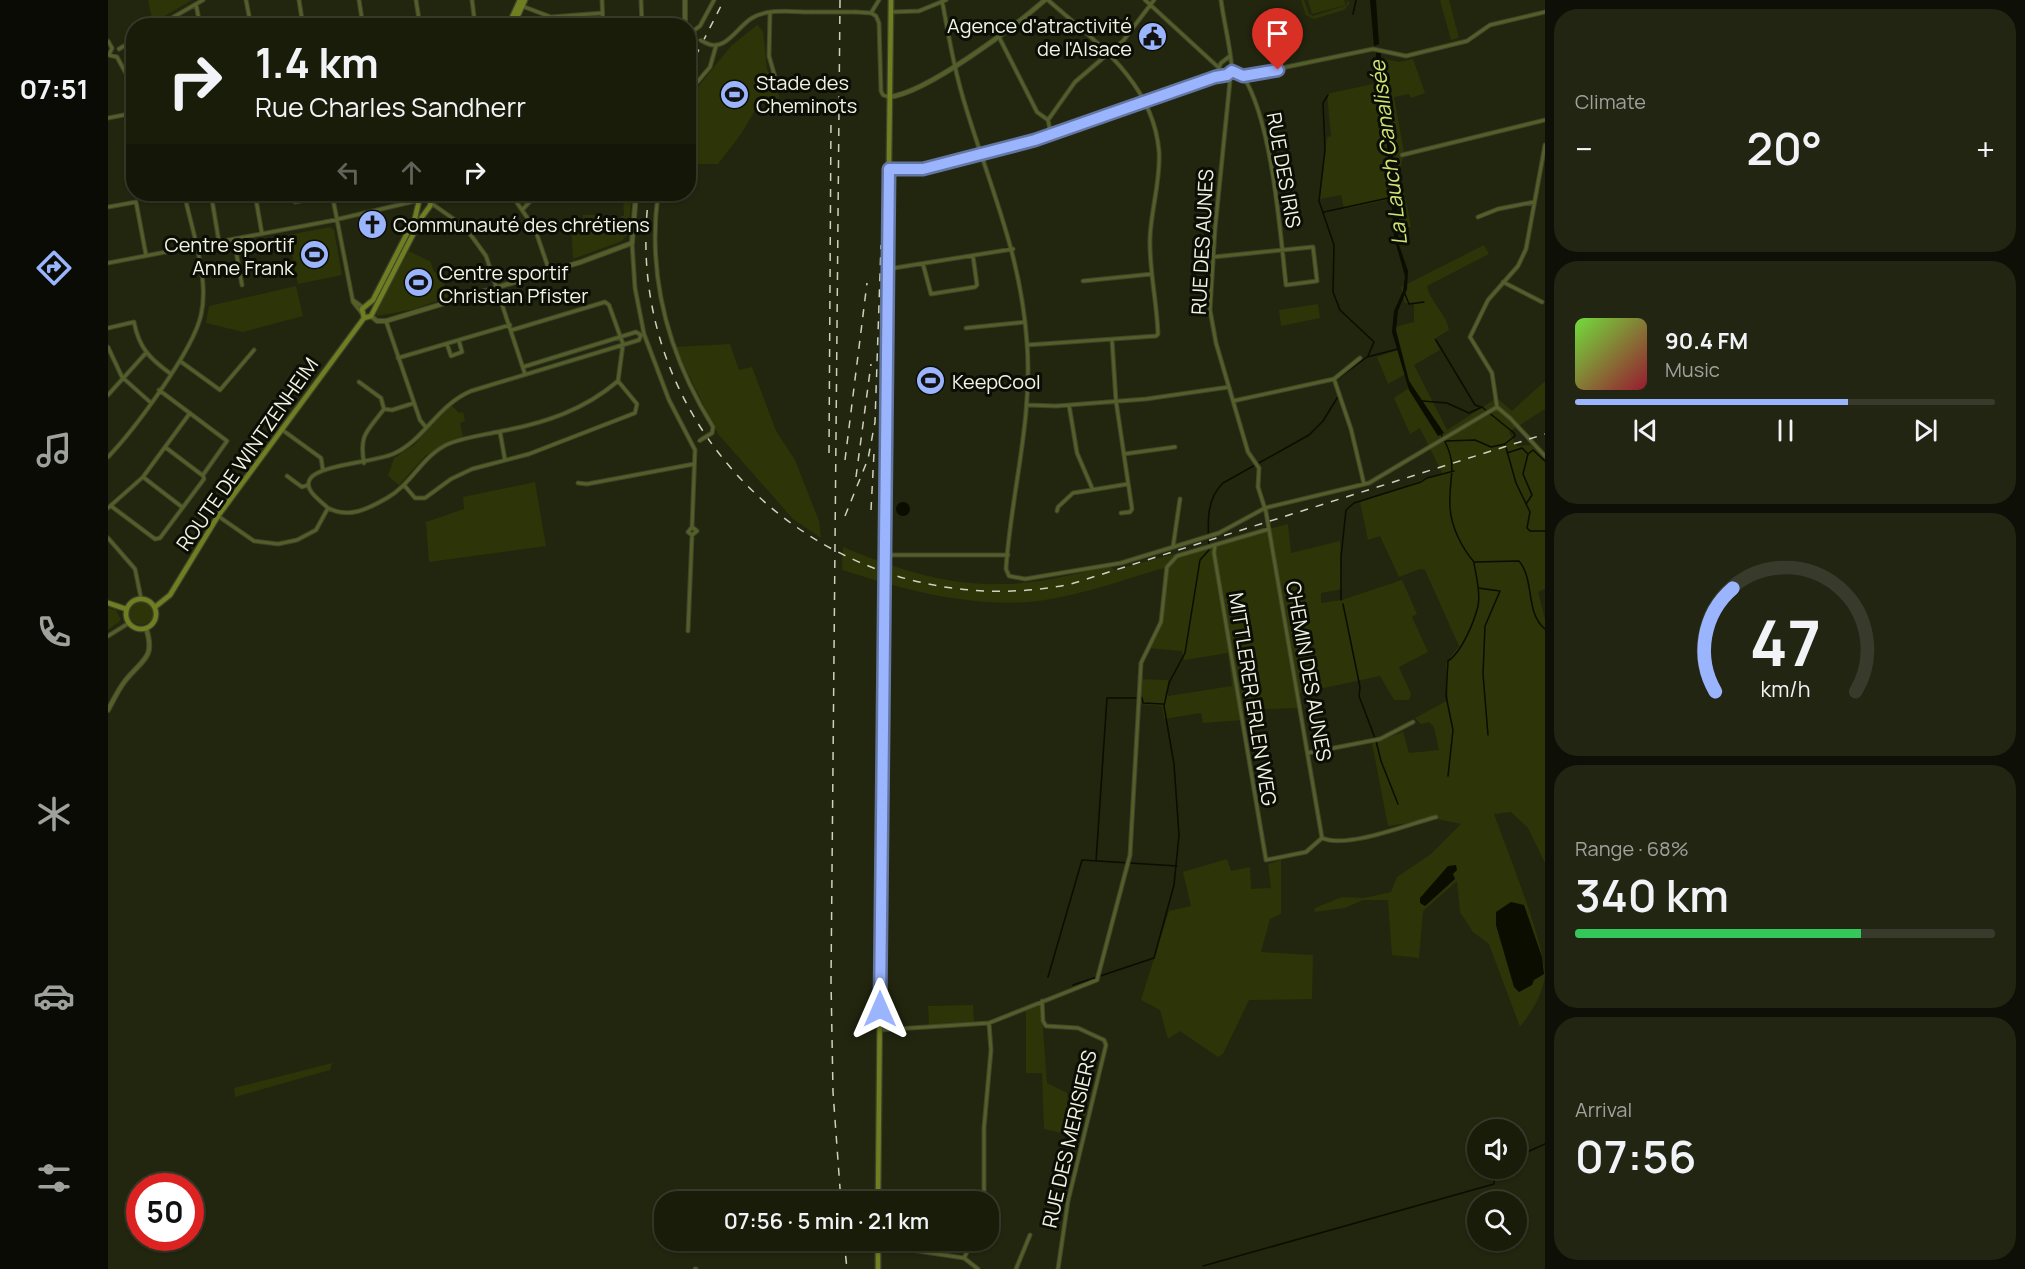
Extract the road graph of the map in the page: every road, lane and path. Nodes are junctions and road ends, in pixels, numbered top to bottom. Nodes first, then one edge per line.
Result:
1 (203, 0) edge
2 (246, 0) edge
3 (299, 0) edge
4 (359, 0) edge
5 (416, 0) edge
6 (472, 0) edge
7 (520, 0) edge
8 (525, 0) edge
9 (602, 0) edge
10 (642, 0) edge
11 (685, 0) edge
12 (714, 0) edge
13 (879, 0) edge
14 (891, 0) edge
15 (1046, 0) edge
16 (1145, 0) edge
17 (1154, 0) edge
18 (1221, 0) edge
19 (943, 1) edge
20 (196, 4) junction
21 (1152, 4) junction
22 (522, 6) junction
23 (770, 12) junction
24 (891, 12) junction
25 (1545, 12) edge
26 (602, 13) junction
27 (871, 13) junction
28 (172, 18) edge
29 (199, 18) edge
30 (249, 18) edge
31 (302, 18) edge
32 (362, 18) edge
33 (419, 18) edge
34 (474, 18) edge
35 (513, 18) edge
36 (515, 18) edge
37 (602, 18) edge
38 (642, 18) edge
39 (687, 18) edge
40 (696, 27) edge
41 (696, 36) edge
42 (999, 37) junction
43 (108, 41) edge
44 (126, 45) edge
45 (716, 46) junction
46 (112, 48) junction
47 (119, 49) junction
48 (1110, 54) junction
49 (109, 55) edge
50 (117, 57) junction
51 (1227, 62) junction
52 (954, 66) junction
53 (1219, 67) junction
54 (1232, 71) junction
55 (126, 73) edge
56 (1222, 75) junction
57 (1227, 75) junction
58 (1243, 76) junction
59 (775, 77) dead end
60 (1215, 77) junction
61 (696, 84) edge
62 (889, 97) junction
63 (1145, 104) junction
64 (126, 115) edge
65 (108, 118) edge
66 (1048, 120) junction
67 (1545, 120) edge
68 (1051, 135) junction
69 (1545, 145) edge
70 (981, 154) junction
71 (1402, 155) dead end
72 (889, 169) junction
73 (186, 201) edge
74 (212, 201) edge
75 (256, 201) edge
76 (333, 201) edge
77 (414, 201) edge
78 (420, 201) edge
79 (427, 201) edge
80 (517, 201) edge
81 (530, 201) edge
82 (635, 201) edge
83 (657, 201) edge
84 (430, 202) junction
85 (1534, 202) junction
86 (401, 205) junction
87 (108, 207) edge
88 (418, 207) junction
89 (427, 209) junction
90 (523, 209) junction
91 (441, 211) junction
92 (1479, 217) dead end
93 (337, 219) junction
94 (262, 234) junction
95 (234, 240) junction
96 (196, 242) junction
97 (219, 242) junction
98 (632, 243) junction
99 (202, 245) junction
100 (192, 247) junction
101 (1013, 249) junction
102 (1282, 250) junction
103 (198, 251) junction
104 (146, 256) junction
105 (973, 256) junction
106 (1213, 257) junction
107 (108, 263) edge
108 (923, 264) junction
109 (888, 269) junction
110 (549, 270) junction
111 (1152, 274) junction
112 (1083, 281) dead end
113 (1503, 282) junction
114 (242, 285) dead end
115 (498, 286) junction
116 (1542, 302) dead end
117 (362, 310) junction
118 (371, 315) junction
119 (364, 318) junction
120 (386, 321) junction
121 (1025, 322) junction
122 (510, 325) junction
123 (108, 328) edge
124 (966, 328) dead end
125 (512, 330) junction
126 (642, 334) junction
127 (620, 337) junction
128 (458, 340) junction
129 (1112, 340) junction
130 (447, 344) junction
131 (623, 344) junction
132 (1027, 345) junction
133 (108, 347) edge
134 (254, 350) dead end
135 (145, 354) junction
136 (399, 358) junction
137 (1360, 358) dead end
138 (180, 361) junction
139 (523, 367) junction
140 (171, 374) junction
141 (525, 375) junction
142 (122, 377) junction
143 (1334, 379) junction
144 (618, 381) junction
145 (359, 382) dead end
146 (1228, 387) junction
147 (159, 390) junction
148 (108, 395) edge
149 (1116, 400) junction
150 (1233, 400) junction
151 (150, 402) junction
152 (414, 403) junction
153 (1028, 405) junction
154 (1069, 405) junction
155 (1497, 407) junction
156 (384, 409) junction
157 (190, 413) junction
158 (425, 426) junction
159 (281, 429) junction
160 (500, 432) junction
161 (693, 446) junction
162 (165, 447) junction
163 (1175, 447) dead end
164 (1124, 453) junction
165 (1545, 456) edge
166 (108, 457) edge
167 (505, 460) junction
168 (364, 463) junction
169 (694, 464) junction
170 (322, 470) junction
171 (203, 475) junction
172 (287, 476) dead end
173 (143, 477) junction
174 (578, 483) dead end
175 (1128, 484) junction
176 (1364, 484) junction
177 (308, 485) junction
178 (404, 485) junction
179 (1092, 488) junction
180 (1180, 499) dead end
181 (109, 507) edge
182 (182, 507) junction
183 (328, 508) junction
184 (1265, 508) junction
185 (1057, 511) dead end
186 (1121, 513) dead end
187 (218, 516) junction
188 (1269, 529) junction
189 (108, 538) edge
190 (1216, 543) junction
191 (1173, 547) junction
192 (885, 555) junction
193 (1008, 555) junction
194 (141, 598) junction
195 (108, 603) edge
196 (155, 607) junction
197 (126, 609) junction
198 (129, 623) junction
199 (146, 628) junction
200 (688, 632) dead end
201 (108, 636) edge
202 (108, 710) edge
203 (1413, 722) dead end
204 (1308, 753) junction
205 (1436, 817) dead end
206 (1322, 838) junction
207 (1042, 1000) junction
208 (989, 1023) junction
209 (880, 1030) junction
210 (878, 1191) edge
211 (985, 1191) edge
212 (1030, 1235) dead end
213 (878, 1251) edge
214 (924, 1251) edge
215 (968, 1251) edge
216 (964, 1258) junction
217 (878, 1269) edge
218 (978, 1269) edge
219 (1016, 1269) edge
220 (1058, 1269) edge

1 - 20 street
2 - 30 street
3 - 31 street
4 - 32 street
5 - 33 street
6 - 34 street
7 - 35 main road
8 - 22 main road
9 - 26 street
10 - 38 street
11 - 39 street
12 - 40 street
13 - 27 street
14 - 24 main road
15 - 42 street
15 - 48 street
16 - 21 street
17 - 21 street
18 - 51 street
19 - 24 street
19 - 52 street
20 - 28 street
20 - 29 street
21 - 48 street
21 - 53 street
22 - 26 street
22 - 36 main road
23 - 27 street, bridge
23 - 45 street
23 - 59 street
24 - 62 main road
25 - 58 street
26 - 37 street
27 - 62 street
41 - 45 street, bridge
42 - 52 street
42 - 66 street
43 - 46 street
44 - 47 street
45 - 61 street
46 - 47 street
46 - 49 street
47 - 50 street
48 - 63 street
48 - 66 street
49 - 50 street
50 - 55 street
51 - 53 street
51 - 54 street
52 - 62 street
52 - 70 street
53 - 56 street
53 - 60 street
54 - 57 street
54 - 58 street
56 - 57 street
56 - 60 street
57 - 106 street, RUE DES AUNES
58 - 102 street, RUE DES IRIS
60 - 63 street
62 - 72 main road
63 - 68 street
63 - 111 street
64 - 65 street
66 - 68 street
67 - 71 street
68 - 70 street
69 - 85 street
70 - 72 street
70 - 101 street
72 - 109 main road
73 - 96 street
74 - 97 street
75 - 94 street
76 - 93 street
77 - 86 street
78 - 88 main road
79 - 84 main road
80 - 90 street
81 - 90 street
82 - 98 street
83 - 161 street, bridge
84 - 89 main road
84 - 91 street
85 - 92 street
85 - 113 street
86 - 88 street
86 - 93 street
87 - 104 street
88 - 89 main road
88 - 117 main road
89 - 91 street
89 - 118 main road
90 - 110 street
91 - 115 street
93 - 94 street
93 - 117 street
94 - 95 street
95 - 97 street
95 - 114 street
96 - 99 street
96 - 100 street
97 - 99 street
98 - 110 street
98 - 126 street
99 - 103 street
100 - 103 street
100 - 104 street
101 - 105 street
101 - 121 street
102 - 102 street, RUE DES IRIS
102 - 106 street
103 - 138 street
104 - 107 street
105 - 108 street
105 - 108 street
106 - 146 street, RUE DES AUNES
108 - 109 street
109 - 192 main road
110 - 115 street
111 - 112 street
111 - 129 street
113 - 116 street
113 - 155 street
115 - 120 street
115 - 122 street
117 - 118 main road
117 - 119 main road
118 - 119 main road
118 - 120 street
119 - 159 main road, ROUTE DE WINTZENHEIM
120 - 136 street
121 - 124 street
121 - 132 street
122 - 125 street
122 - 128 street
123 - 135 street
125 - 127 street
125 - 139 street
126 - 127 street
126 - 131 street
126 - 161 street
127 - 131 street
127 - 139 street
128 - 130 street
128 - 130 street
129 - 132 street
129 - 149 street
130 - 136 street
131 - 141 street
131 - 144 street
132 - 153 street
133 - 142 street
134 - 138 street
135 - 140 street
135 - 142 street
136 - 152 street
137 - 143 street
138 - 140 street
139 - 141 street
140 - 147 street
141 - 158 street
142 - 148 street
142 - 151 street
143 - 150 street
143 - 176 street
144 - 160 street
144 - 167 street
145 - 156 street
146 - 149 street
146 - 150 street, RUE DES AUNES
147 - 151 street
147 - 157 street
149 - 154 street
149 - 164 street
150 - 184 street, RUE DES AUNES
151 - 166 street
152 - 156 street
152 - 158 street
153 - 154 street
153 - 193 street
154 - 179 street
155 - 165 street
155 - 176 street
156 - 168 street
157 - 162 street
157 - 171 street
158 - 168 street
159 - 170 street
159 - 187 main road, ROUTE DE WINTZENHEIM
160 - 167 street
160 - 178 street
161 - 169 street
162 - 171 street
162 - 173 street
163 - 164 street
164 - 175 street
167 - 178 street
168 - 170 street
169 - 174 street
169 - 200 street
170 - 177 street
171 - 182 street
172 - 177 street
173 - 181 street
173 - 182 street
175 - 179 street
175 - 186 street
176 - 184 street
177 - 183 street
178 - 183 street
179 - 185 street
180 - 191 street
181 - 182 street
183 - 187 street
184 - 188 street, CHEMIN DES AUNES
184 - 191 street
187 - 196 main road, ROUTE DE WINTZENHEIM
188 - 190 street
188 - 204 street, CHEMIN DES AUNES
189 - 194 street
190 - 206 street, MITTLERER ERLEN WEG
190 - 207 street
191 - 193 street
192 - 193 street
192 - 209 main road, bridge
194 - 196 main road
194 - 197 main road
195 - 197 main road
196 - 199 main road
197 - 198 main road
198 - 199 main road
198 - 201 street
199 - 202 street
203 - 204 street
204 - 206 street, CHEMIN DES AUNES
205 - 206 street
207 - 208 street
207 - 220 street, RUE DES MERISIERS
208 - 209 street
208 - 211 street
209 - 210 main road
212 - 219 street
213 - 217 main road
214 - 216 street
215 - 216 street
216 - 218 street

